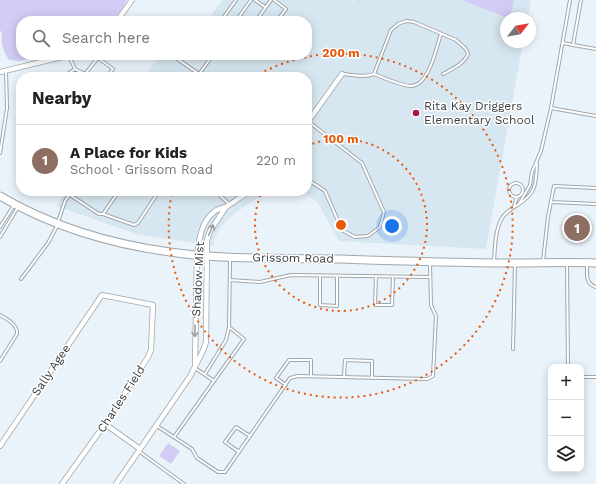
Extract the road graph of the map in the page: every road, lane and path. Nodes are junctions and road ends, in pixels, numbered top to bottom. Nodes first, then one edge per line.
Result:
1 (132, 0) edge
2 (236, 0) edge
3 (251, 0) edge
4 (255, 0) edge
5 (271, 0) edge
6 (274, 0) edge
7 (570, 0) edge
8 (581, 0) edge
9 (265, 7) junction
10 (121, 16) edge
11 (225, 16) edge
12 (240, 16) edge
13 (259, 16) edge
14 (281, 16) edge
15 (441, 34) junction
16 (562, 43) junction
17 (573, 45) junction
18 (596, 49) edge
19 (48, 60) edge
20 (71, 60) edge
21 (96, 60) edge
22 (101, 60) edge
23 (178, 60) edge
24 (209, 60) edge
25 (75, 69) junction
26 (6, 70) junction
27 (0, 72) edge
28 (70, 72) edge
29 (81, 72) edge
30 (87, 72) edge
31 (111, 72) edge
32 (193, 72) edge
33 (201, 72) edge
34 (342, 74) joint
35 (374, 74) junction
36 (443, 74) dead end
37 (551, 108) junction
38 (312, 116) edge
39 (596, 116) edge
40 (312, 125) edge
41 (0, 153) edge
42 (537, 162) junction
43 (312, 182) edge
44 (596, 188) edge
45 (0, 196) edge
46 (69, 196) edge
47 (72, 196) edge
48 (116, 196) edge
49 (156, 196) edge
50 (220, 196) edge
51 (242, 196) edge
52 (516, 197) junction
53 (551, 202) junction
54 (519, 204) junction
55 (596, 204) edge
56 (17, 205) junction
57 (228, 205) junction
58 (514, 207) junction
59 (103, 214) junction
60 (58, 223) junction
61 (0, 226) edge
62 (0, 237) edge
63 (197, 255) junction
64 (208, 256) junction
65 (230, 257) junction
66 (430, 261) junction
67 (543, 262) junction
68 (494, 263) junction
69 (515, 263) junction
70 (567, 263) junction
71 (587, 263) junction
72 (596, 263) edge
73 (320, 275) junction
74 (337, 276) junction
75 (376, 276) junction
76 (393, 277) junction
77 (430, 277) junction
78 (21, 279) dead end
79 (230, 280) junction
80 (596, 287) edge
81 (102, 295) joint
82 (0, 315) edge
83 (229, 328) junction
84 (513, 349) dead end
85 (0, 361) edge
86 (568, 364) edge
87 (195, 366) junction
88 (205, 374) junction
89 (311, 376) junction
90 (344, 377) junction
91 (584, 377) edge
92 (596, 377) edge
93 (372, 378) junction
94 (214, 381) junction
95 (286, 385) junction
96 (105, 424) junction
97 (156, 426) junction
98 (250, 436) junction
99 (174, 438) junction
100 (0, 446) edge
101 (139, 450) junction
102 (239, 452) junction
103 (62, 484) edge
104 (116, 484) edge
105 (184, 484) edge

1 - 10 street
2 - 11 lane
3 - 12 lane
4 - 9 lane
5 - 9 lane
6 - 14 lane
7 - 16 lane
8 - 17 lane
9 - 13 lane
15 - 35 lane
15 - 35 lane
15 - 36 lane
16 - 17 lane
16 - 37 lane
17 - 18 lane
19 - 26 street
20 - 25 lane
21 - 30 lane
22 - 31 lane
23 - 32 lane
24 - 33 lane
25 - 28 lane
25 - 29 lane
26 - 27 street
26 - 41 lane
34 - 35 lane
34 - 38 street
37 - 39 lane
37 - 42 lane
40 - 43 lane
42 - 54 lane
42 - 54 lane
44 - 53 lane
45 - 56 main road, Grissom Road
46 - 60 lane
47 - 59 lane
48 - 59 lane
49 - 59 lane
50 - 57 lane
51 - 57 street, Shadow Mist
52 - 52 lane
52 - 58 lane
53 - 55 lane
53 - 67 lane
54 - 58 lane
56 - 60 main road, Grissom Road
56 - 61 lane
56 - 62 lane
57 - 63 street, Shadow Mist
64 -> 57 street, Shadow Mist
58 - 68 lane
60 - 63 main road, Grissom Road
60 - 78 lane
63 - 64 main road, Grissom Road
63 -> 87 street, Shadow Mist
64 - 65 main road, Grissom Road
64 - 87 street, Shadow Mist
65 - 66 main road, Grissom Road
65 - 79 lane
66 - 68 main road, Grissom Road
66 - 77 lane
67 - 69 main road, Grissom Road
67 - 70 main road, Grissom Road
68 - 69 main road, Grissom Road
69 - 84 lane
70 - 71 main road, Grissom Road
70 - 86 lane
71 - 72 main road, Grissom Road
71 - 80 lane
73 - 74 lane
73 - 74 lane
73 - 79 lane
74 - 75 lane
75 - 76 lane
75 - 76 lane
76 - 77 lane
77 - 93 lane
79 - 83 lane
81 - 96 street, Charles Field
81 - 100 street, Sally Agee
82 - 85 lane
83 - 88 lane
83 - 94 lane
87 - 88 lane
87 - 97 street, Shadow Mist
88 - 94 lane
89 - 90 lane
89 - 95 lane
89 - 95 lane
90 - 93 lane
90 - 93 lane
91 - 92 lane
94 - 99 lane
95 - 98 lane
96 - 101 street
96 - 103 street, Charles Field
97 - 99 lane
97 - 101 street, Shadow Mist
98 - 102 lane
98 - 102 lane
99 - 102 lane
101 - 104 street, Shadow Mist
101 - 105 lane

